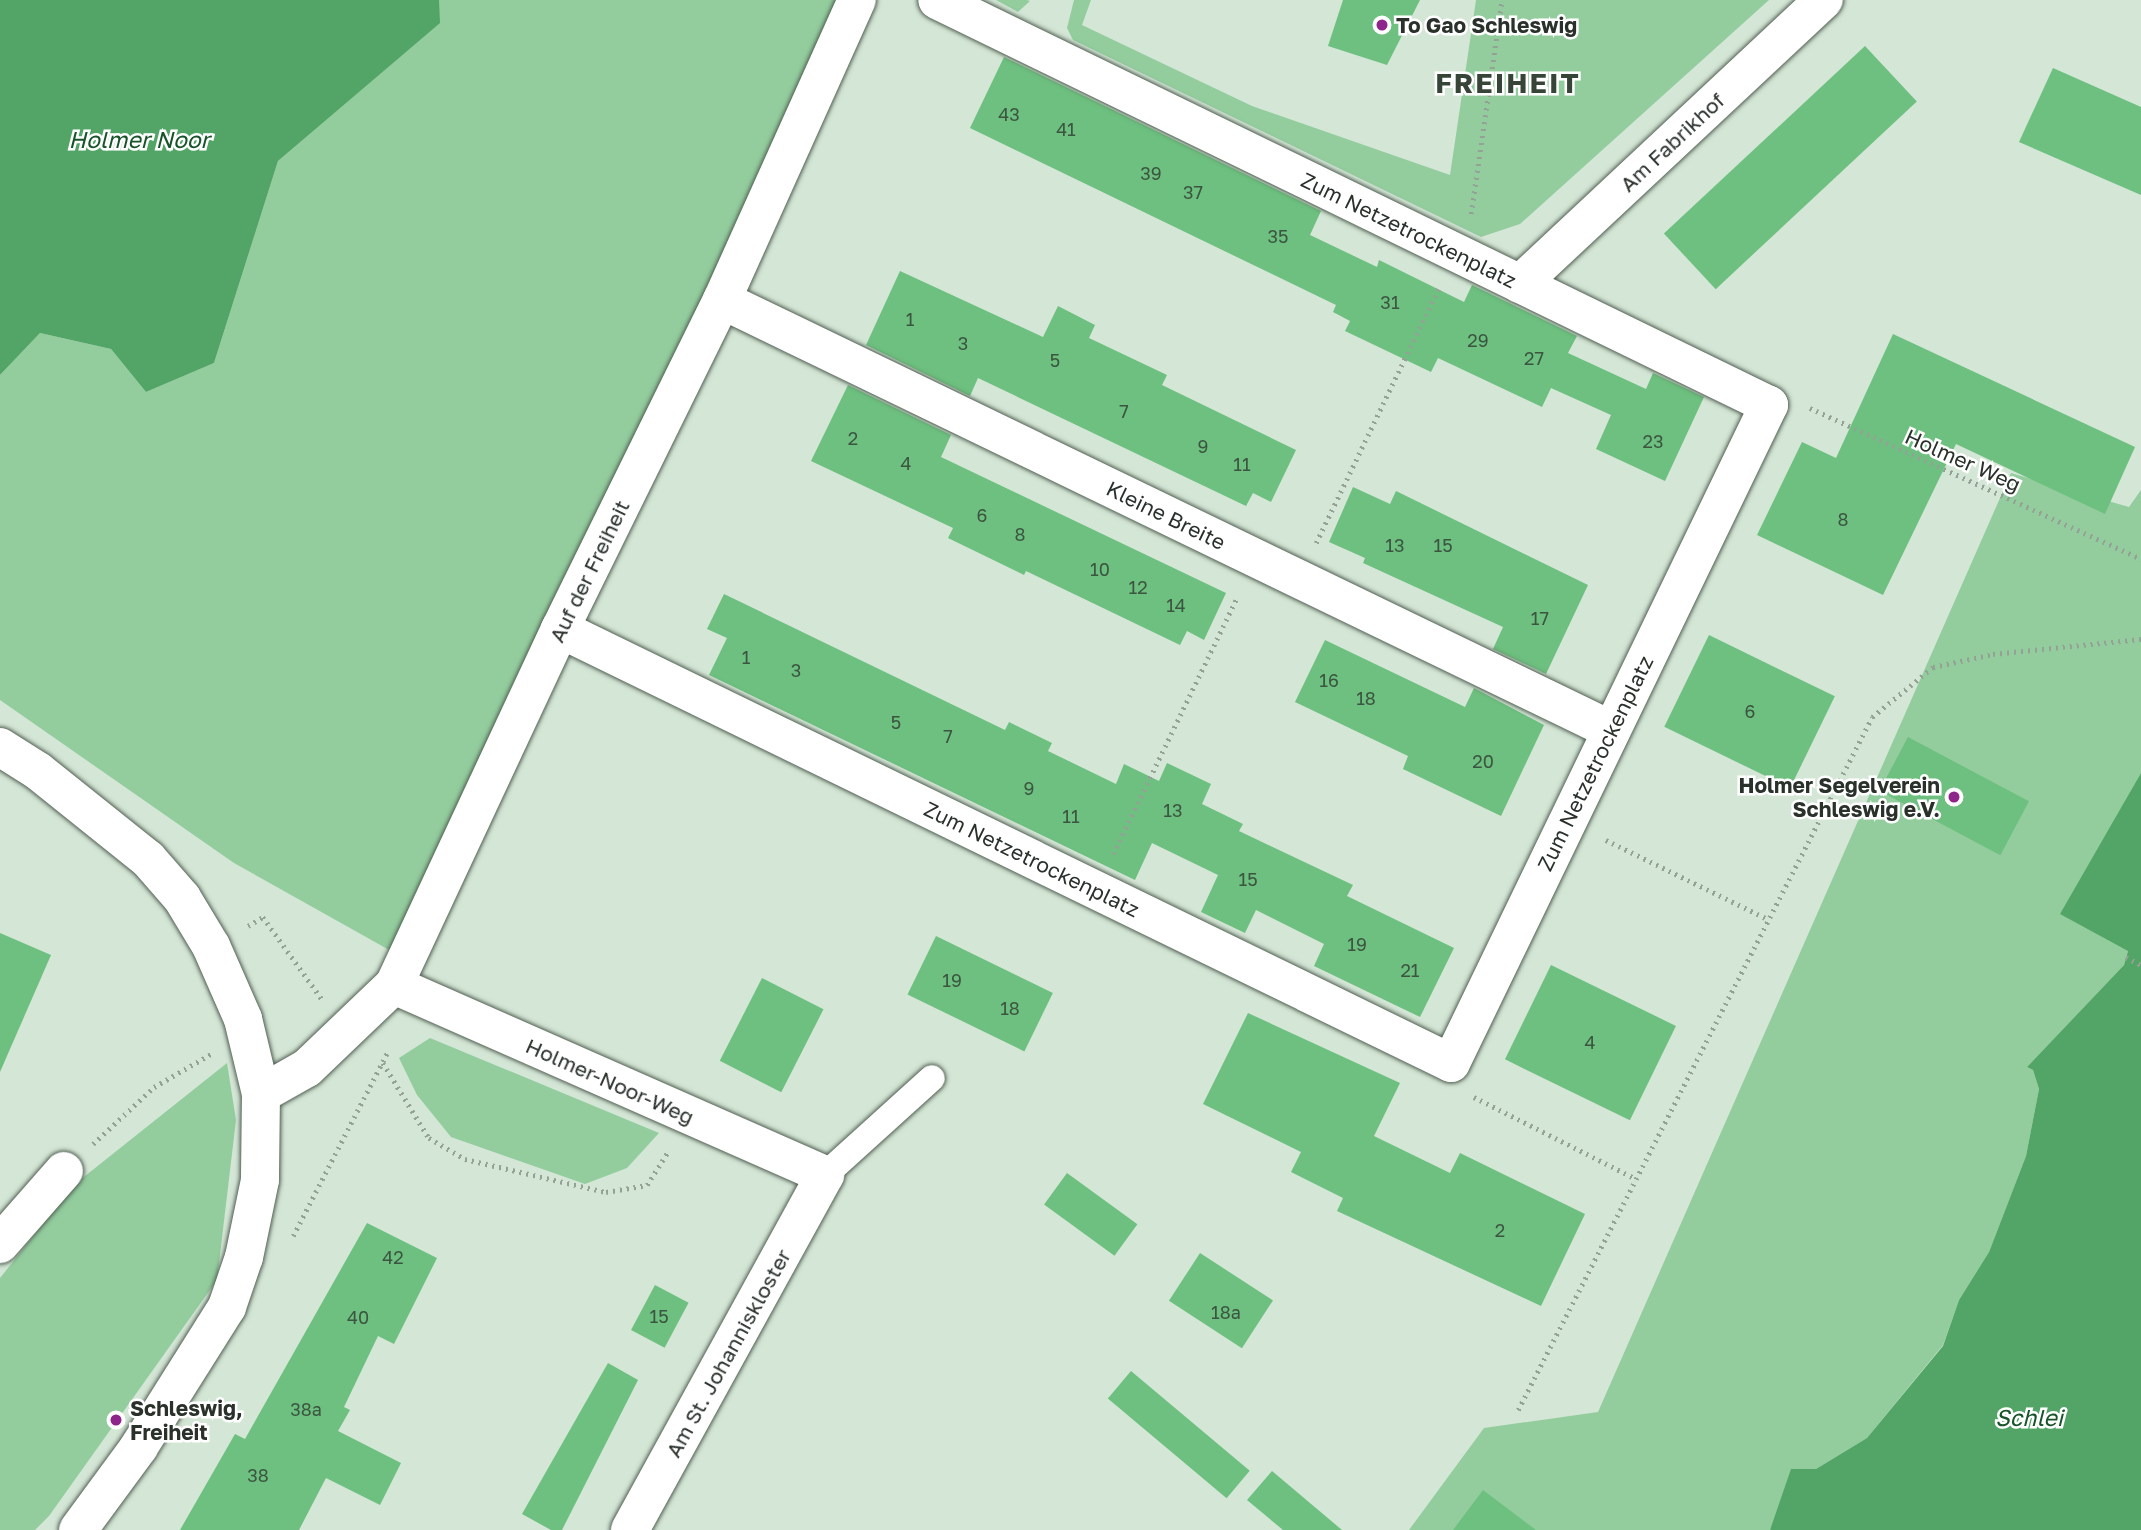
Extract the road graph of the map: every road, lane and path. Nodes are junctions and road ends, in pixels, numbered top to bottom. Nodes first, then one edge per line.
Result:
1 (857, 0) edge
2 (937, 0) edge
3 (1502, 0) edge
4 (1824, 0) edge
5 (1455, 252) junction
6 (1520, 284) junction
7 (722, 300) junction
8 (1769, 405) junction
9 (1256, 558) junction
10 (2141, 559) edge
11 (1298, 579) junction
12 (560, 629) junction
13 (2141, 639) edge
14 (1611, 730) junction
15 (0, 747) edge
16 (1567, 821) junction
17 (1096, 890) junction
18 (1768, 919) junction
19 (211, 946) junction
20 (2126, 957) dead end
21 (2141, 965) edge
22 (394, 985) junction
23 (346, 1033) junction
24 (217, 1051) dead end
25 (1451, 1062) junction
26 (932, 1077) dead end
27 (261, 1094) junction
28 (689, 1116) junction
29 (64, 1171) joint
30 (825, 1175) junction
31 (1636, 1179) junction
32 (0, 1244) edge
33 (1518, 1410) dead end
34 (78, 1530) edge
35 (630, 1530) edge

1 - 7 street, Auf der Freiheit
2 - 5 street, Zum Netzetrockenplatz
3 - 5 path
4 - 6 street, Am Fabrikhof
5 - 6 street, Zum Netzetrockenplatz
5 - 11 path
6 - 8 street, Zum Netzetrockenplatz
7 - 9 street, Kleine Breite
7 - 12 street, Auf der Freiheit
8 - 10 path, Holmer Weg
8 - 14 street, Zum Netzetrockenplatz
9 - 11 street, Kleine Breite
9 - 17 path
11 - 14 street, Kleine Breite
12 - 17 street, Zum Netzetrockenplatz
12 - 22 street, Auf der Freiheit
13 - 18 path
14 - 16 street, Zum Netzetrockenplatz
15 - 19 street
16 - 18 path
16 - 25 street, Zum Netzetrockenplatz
17 - 25 street, Zum Netzetrockenplatz
18 - 31 path
19 - 23 path
19 - 27 street
20 - 21 path
22 - 23 street, Auf der Freiheit
22 - 28 street, Holmer-Noor-Weg
23 - 27 street, Auf der Freiheit
23 - 28 path
24 - 29 path
25 - 31 path
26 - 30 lane
27 - 34 street
28 - 30 street, Holmer-Noor-Weg
29 - 32 street
30 - 35 street, Am St. Johanniskloster
31 - 33 path

